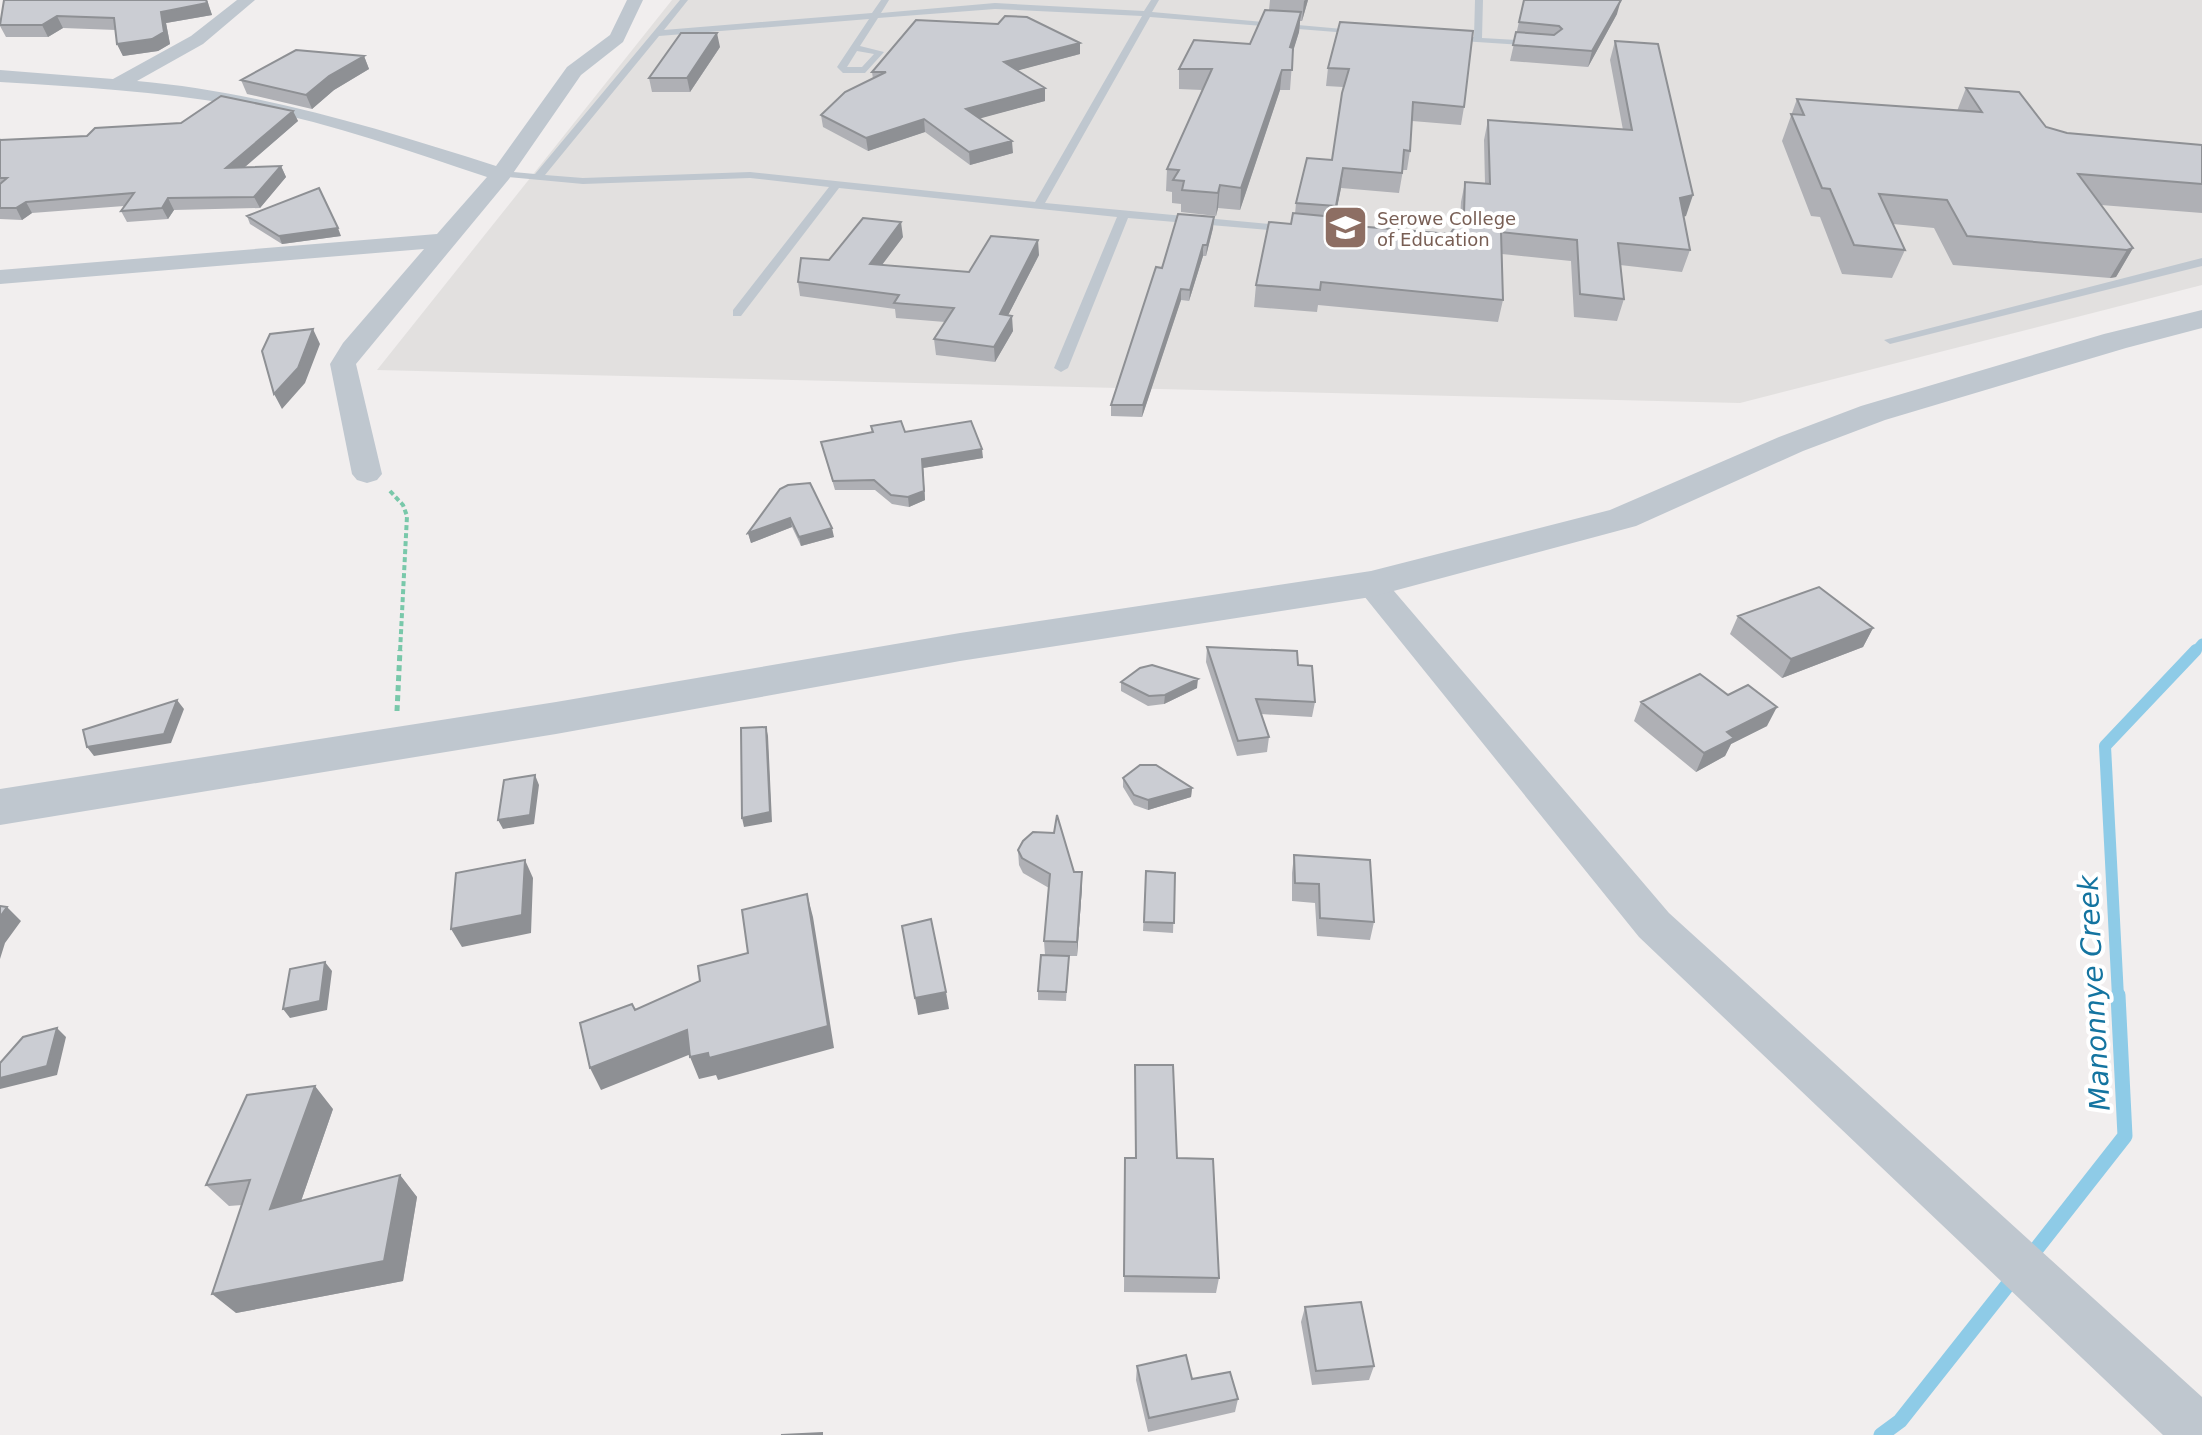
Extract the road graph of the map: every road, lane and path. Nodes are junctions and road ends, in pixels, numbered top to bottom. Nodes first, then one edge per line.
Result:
1 (247, 0) edge
2 (635, 0) edge
3 (684, 0) edge
4 (885, 0) edge
5 (1155, 0) edge
6 (1479, 0) edge
7 (1148, 14) junction
8 (877, 15) junction
9 (1368, 31) edge
10 (658, 33) junction
11 (1431, 36) edge
12 (1478, 40) junction
13 (1551, 45) edge
14 (855, 48) dead end
15 (0, 76) edge
16 (117, 84) junction
17 (501, 174) junction
18 (537, 178) junction
19 (835, 186) junction
20 (1038, 206) junction
21 (1124, 214) junction
22 (1297, 229) edge
23 (444, 240) junction
24 (2202, 262) edge
25 (0, 277) edge
26 (737, 313) dead end
27 (2202, 319) edge
28 (1890, 340) dead end
29 (1061, 368) dead end
30 (367, 474) joint
31 (1371, 584) junction
32 (395, 744) junction
33 (0, 807) edge
34 (2202, 1434) edge

1 - 16 street
2 - 17 street
3 - 10 lane
4 - 8 lane
5 - 7 lane
6 - 12 lane
7 - 8 lane
7 - 9 lane
7 - 20 lane
8 - 10 lane
8 - 14 lane
10 - 18 lane
11 - 12 lane
12 - 13 lane
15 - 16 street
16 - 17 street
17 - 18 lane
17 - 23 street
18 - 19 lane
19 - 20 lane
19 - 26 lane
20 - 21 lane
21 - 22 lane
21 - 29 lane
23 - 25 street
23 - 30 street
24 - 28 lane
27 - 31 street
30 - 32 path
31 - 32 street
31 - 34 street
32 - 33 street

